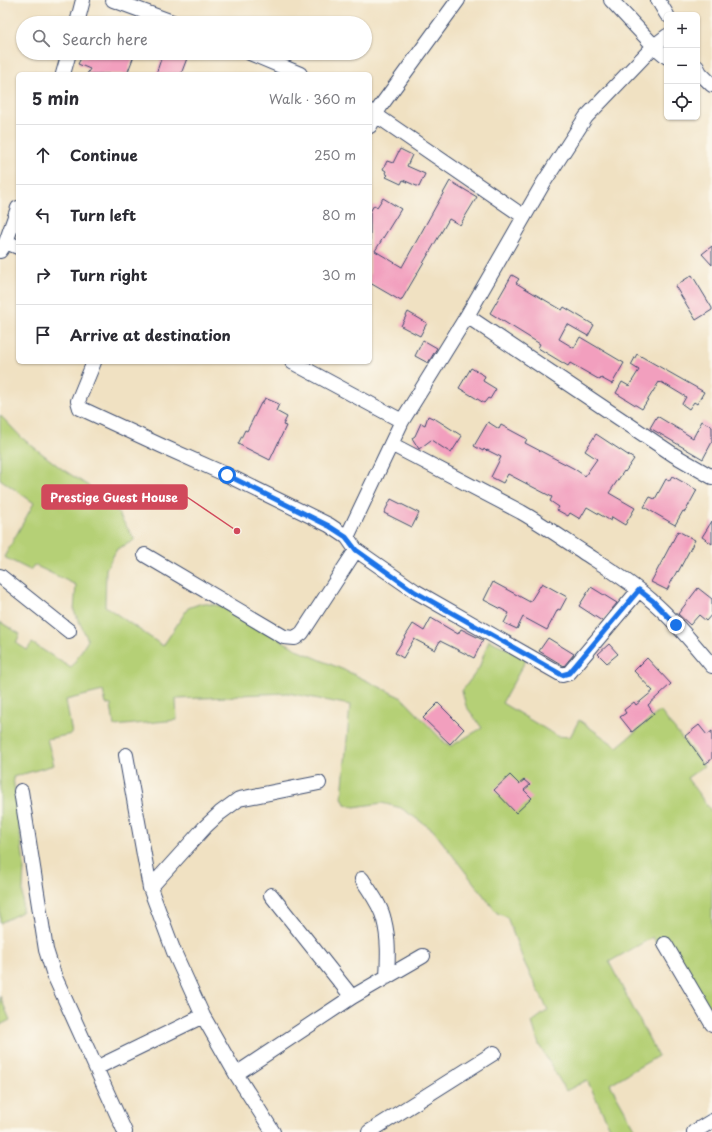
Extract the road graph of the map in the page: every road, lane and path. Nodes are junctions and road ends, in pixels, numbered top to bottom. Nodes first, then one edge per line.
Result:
1 (83, 0) edge
2 (112, 0) edge
3 (458, 0) edge
4 (611, 0) edge
5 (658, 0) edge
6 (665, 12) edge
7 (79, 16) edge
8 (156, 16) edge
9 (664, 38) edge
10 (654, 46) junction
11 (664, 54) edge
12 (67, 60) edge
13 (267, 60) edge
14 (64, 72) edge
15 (295, 72) edge
16 (700, 73) edge
17 (712, 85) edge
18 (372, 117) edge
19 (16, 216) edge
20 (523, 216) junction
21 (8, 247) edge
22 (467, 316) junction
23 (93, 364) edge
24 (296, 364) edge
25 (402, 421) junction
26 (391, 444) junction
27 (712, 477) edge
28 (346, 537) junction
29 (356, 550) junction
30 (145, 555) dead end
31 (0, 576) edge
32 (639, 590) junction
33 (69, 630) dead end
34 (710, 658) edge
35 (126, 755) dead end
36 (319, 782) dead end
37 (21, 791) dead end
38 (362, 879) dead end
39 (150, 888) junction
40 (271, 895) dead end
41 (665, 944) dead end
42 (423, 956) dead end
43 (387, 977) junction
44 (352, 997) junction
45 (203, 1016) junction
46 (712, 1024) edge
47 (494, 1053) dead end
48 (96, 1068) junction
49 (236, 1074) junction
50 (712, 1121) edge
51 (125, 1132) edge
52 (273, 1132) edge
53 (369, 1132) edge
54 (694, 1132) edge

1 - 7 street
2 - 8 street
3 - 18 street
4 - 10 street
5 - 6 street
9 - 10 street
10 - 11 street
10 - 20 street
12 - 14 street
13 - 15 street
16 - 17 street
18 - 20 street
19 - 21 street
20 - 22 street
22 - 25 street
22 - 27 street
23 - 28 street
24 - 25 street
25 - 26 street
26 - 28 street
26 - 32 street
28 - 29 street
29 - 30 street
29 - 32 street
31 - 33 street
32 - 34 street
35 - 39 street
36 - 39 street
37 - 48 street
38 - 43 street
39 - 45 street
40 - 44 street
41 - 46 street
42 - 43 street
43 - 44 street
44 - 49 street
45 - 48 street
45 - 49 street
47 - 53 street
48 - 51 street
49 - 52 street
50 - 54 street

